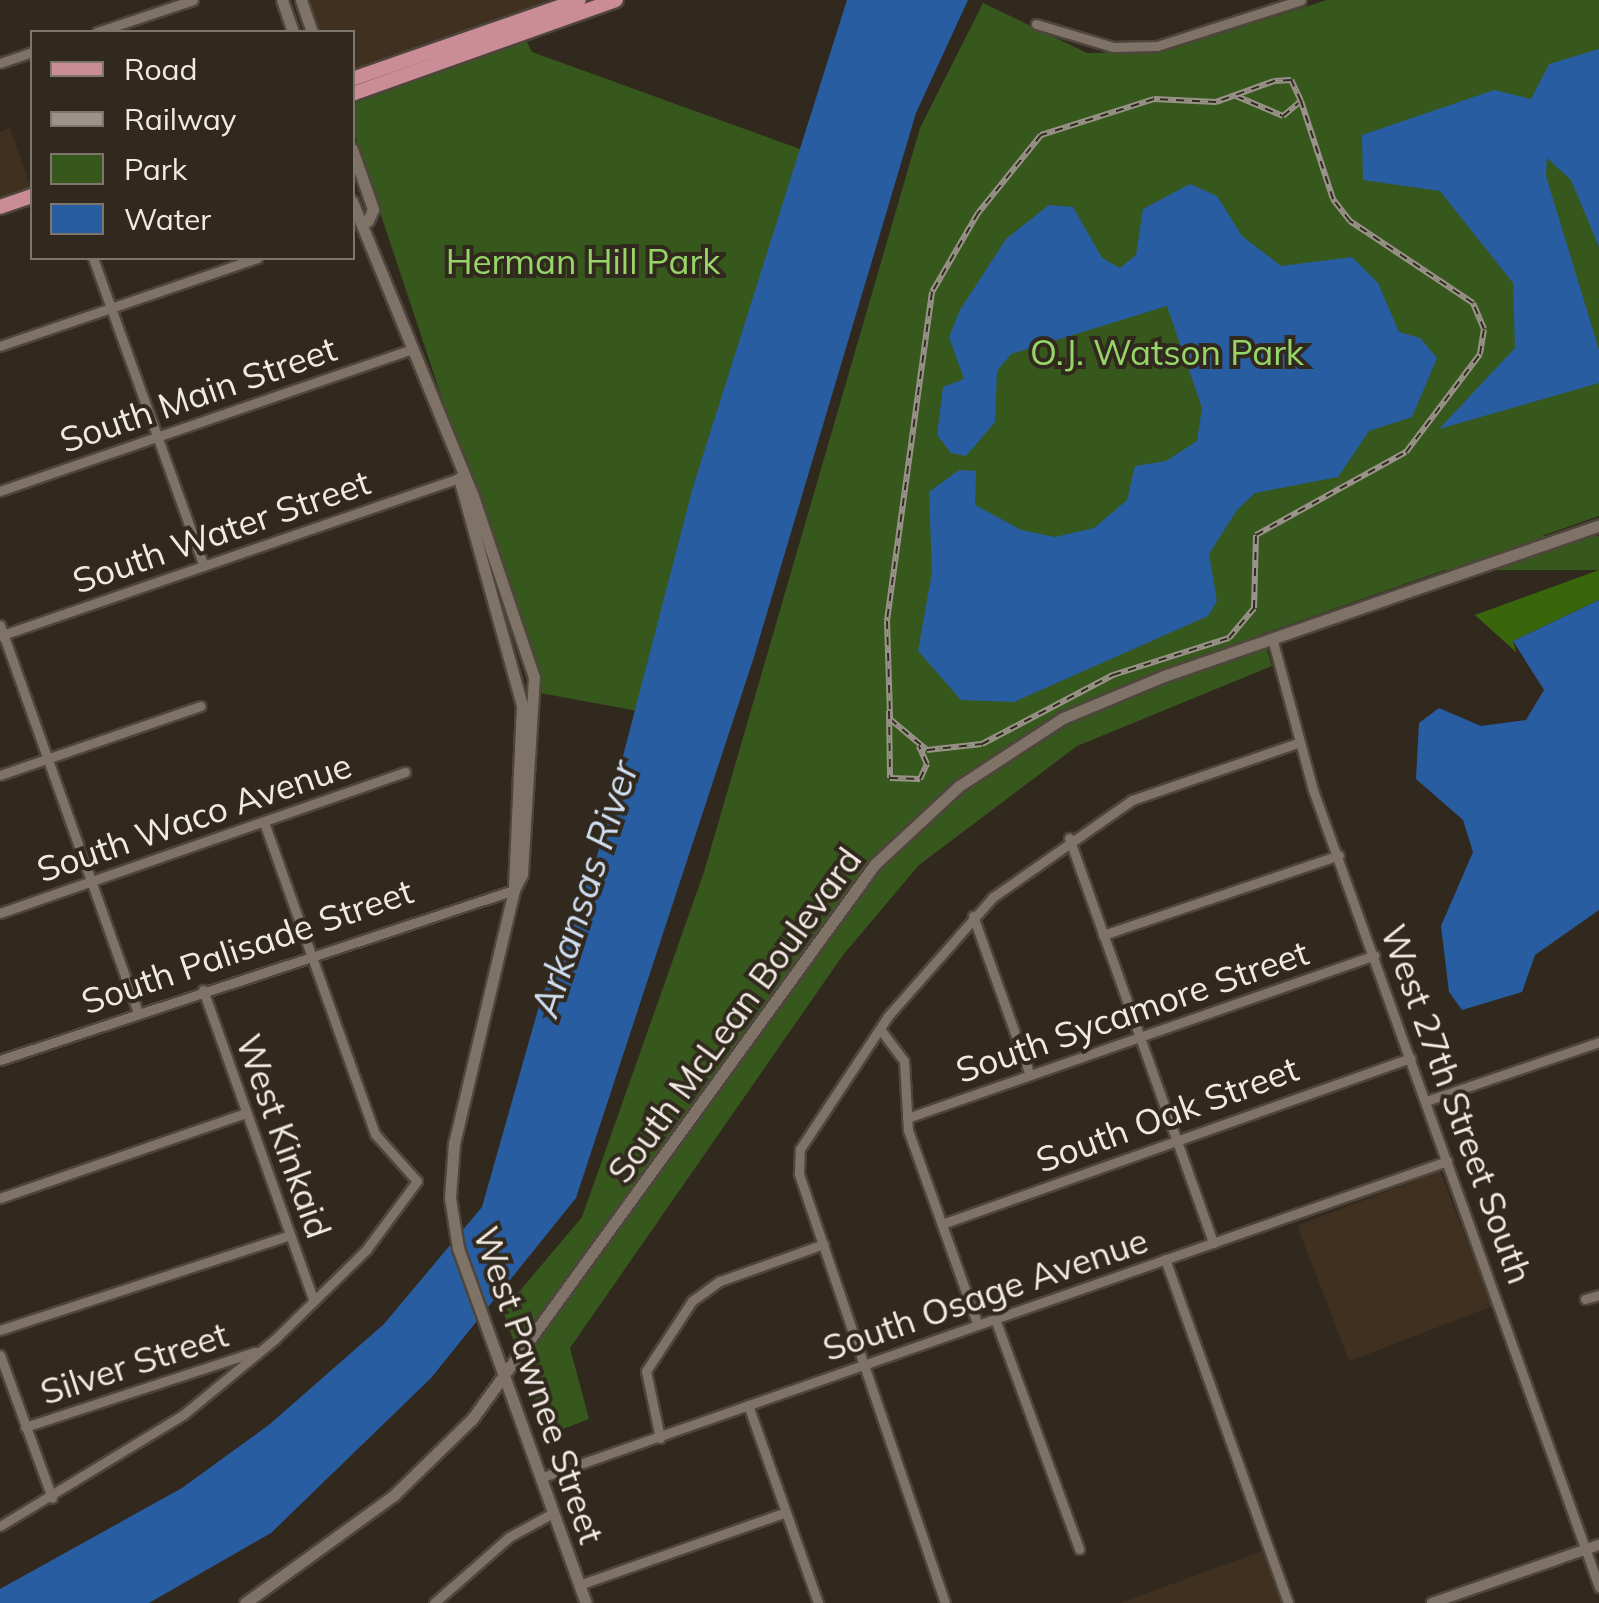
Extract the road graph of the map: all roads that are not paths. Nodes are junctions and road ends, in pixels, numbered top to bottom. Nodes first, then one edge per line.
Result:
1 (193, 0) edge
2 (282, 0) edge
3 (300, 0) edge
4 (578, 0) edge
5 (616, 0) edge
6 (1301, 0) edge
7 (1270, 5) edge
8 (1036, 24) dead end
9 (103, 30) edge
10 (292, 30) edge
11 (311, 30) edge
12 (30, 53) edge
13 (0, 62) edge
14 (355, 78) edge
15 (355, 93) edge
16 (355, 158) edge
17 (30, 197) edge
18 (355, 204) edge
19 (0, 207) edge
20 (368, 221) junction
21 (355, 225) edge
22 (94, 260) edge
23 (251, 260) edge
24 (111, 308) junction
25 (0, 346) edge
26 (413, 349) junction
27 (157, 437) junction
28 (459, 478) junction
29 (0, 491) edge
30 (1599, 525) edge
31 (204, 566) junction
32 (1, 632) edge
33 (1272, 638) junction
34 (200, 706) dead end
35 (1298, 742) junction
36 (48, 759) junction
37 (405, 772) dead end
38 (0, 776) edge
39 (264, 822) junction
40 (1069, 838) junction
41 (1339, 856) junction
42 (91, 882) junction
43 (514, 890) junction
44 (0, 913) edge
45 (974, 916) junction
46 (1103, 935) junction
47 (310, 953) junction
48 (1374, 955) junction
49 (203, 990) junction
50 (138, 1012) junction
51 (880, 1028) junction
52 (1139, 1037) junction
53 (1599, 1042) edge
54 (1410, 1058) junction
55 (0, 1060) edge
56 (1030, 1075) junction
57 (1426, 1102) junction
58 (246, 1113) junction
59 (907, 1118) junction
60 (1176, 1140) junction
61 (1447, 1160) junction
62 (0, 1198) edge
63 (942, 1224) junction
64 (290, 1235) junction
65 (1213, 1242) junction
66 (824, 1244) junction
67 (1165, 1260) junction
68 (1599, 1294) edge
69 (1585, 1299) dead end
70 (314, 1301) junction
71 (995, 1319) junction
72 (978, 1325) junction
73 (0, 1330) edge
74 (261, 1351) junction
75 (0, 1355) edge
76 (867, 1365) junction
77 (505, 1378) junction
78 (748, 1405) junction
79 (25, 1427) junction
80 (660, 1438) junction
81 (540, 1478) junction
82 (52, 1498) junction
83 (786, 1512) junction
84 (553, 1513) junction
85 (0, 1526) edge
86 (1599, 1545) edge
87 (1078, 1549) dead end
88 (1586, 1549) junction
89 (579, 1585) junction
90 (1599, 1587) edge
91 (1471, 1589) junction
92 (246, 1603) edge
93 (434, 1603) edge
94 (586, 1603) edge
95 (818, 1603) edge
96 (946, 1603) edge
97 (1288, 1603) edge
98 (1432, 1603) edge
99 (1476, 1603) edge

1 - 9 street
2 - 10 main road
3 - 11 main road
4 - 14 main road
5 - 15 main road
6 - 7 street
7 - 8 street
12 - 13 street
16 - 20 main road
17 - 19 main road
18 - 20 main road
20 - 21 street
20 - 26 main road, West Pawnee Street
22 - 24 street
23 - 24 street
24 - 25 street
24 - 27 street
26 - 27 street, South Main Street
26 - 28 main road, West Pawnee Street
27 - 29 street, South Main Street
27 - 31 street
28 - 31 street, South Water Street
28 - 43 main road, West Pawnee Street
30 - 33 main road, South McLean Boulevard
31 - 32 street, South Water Street
32 - 36 street
33 - 35 street, West 27th Street South
33 - 77 main road, South McLean Boulevard
34 - 36 street
35 - 40 street
35 - 41 street, West 27th Street South
36 - 38 street
36 - 42 street
37 - 39 street, South Waco Avenue
39 - 42 street, South Waco Avenue
39 - 47 street
40 - 45 street
40 - 46 street
41 - 46 street
41 - 48 street, West 27th Street South
42 - 44 street, South Waco Avenue
42 - 50 street
43 - 47 street, South Palisade Street
43 - 77 main road, West Pawnee Street
45 - 51 street
45 - 56 street
46 - 52 street
47 - 49 street, South Palisade Street
47 - 70 street
48 - 52 street, South Sycamore Street
48 - 54 street, West 27th Street South
49 - 50 street, South Palisade Street
49 - 58 street, West Kinkaid
50 - 55 street, South Palisade Street
51 - 59 street
51 - 66 street
52 - 56 street, South Sycamore Street
52 - 60 street
53 - 57 street
54 - 57 street, West 27th Street South
54 - 60 street, South Oak Street
56 - 59 street, South Sycamore Street
57 - 61 street, West 27th Street South
58 - 62 street
58 - 64 street, West Kinkaid
59 - 63 street
60 - 63 street, South Oak Street
60 - 65 street
61 - 65 street, South Osage Avenue
61 - 88 street, West 27th Street South
63 - 72 street
64 - 70 street, West Kinkaid
64 - 73 street
65 - 67 street, South Osage Avenue
66 - 76 street
66 - 80 street
67 - 71 street, South Osage Avenue
67 - 97 street
68 - 69 street
70 - 74 street
71 - 72 street, South Osage Avenue
71 - 87 street
72 - 76 street, South Osage Avenue
74 - 79 street, Silver Street
74 - 82 street
75 - 79 street
76 - 78 street, South Osage Avenue
76 - 96 street
77 - 81 main road, West Pawnee Street
77 - 92 main road, South McLean Boulevard
78 - 80 street, South Osage Avenue
78 - 83 street
79 - 82 street
80 - 81 street, South Osage Avenue
81 - 84 main road, West Pawnee Street
82 - 85 street
83 - 89 street
83 - 95 street
84 - 89 main road, West Pawnee Street
84 - 93 street
86 - 88 street
88 - 90 street, West 27th Street South
88 - 91 street
89 - 94 main road, West Pawnee Street
91 - 98 street
91 - 99 street

